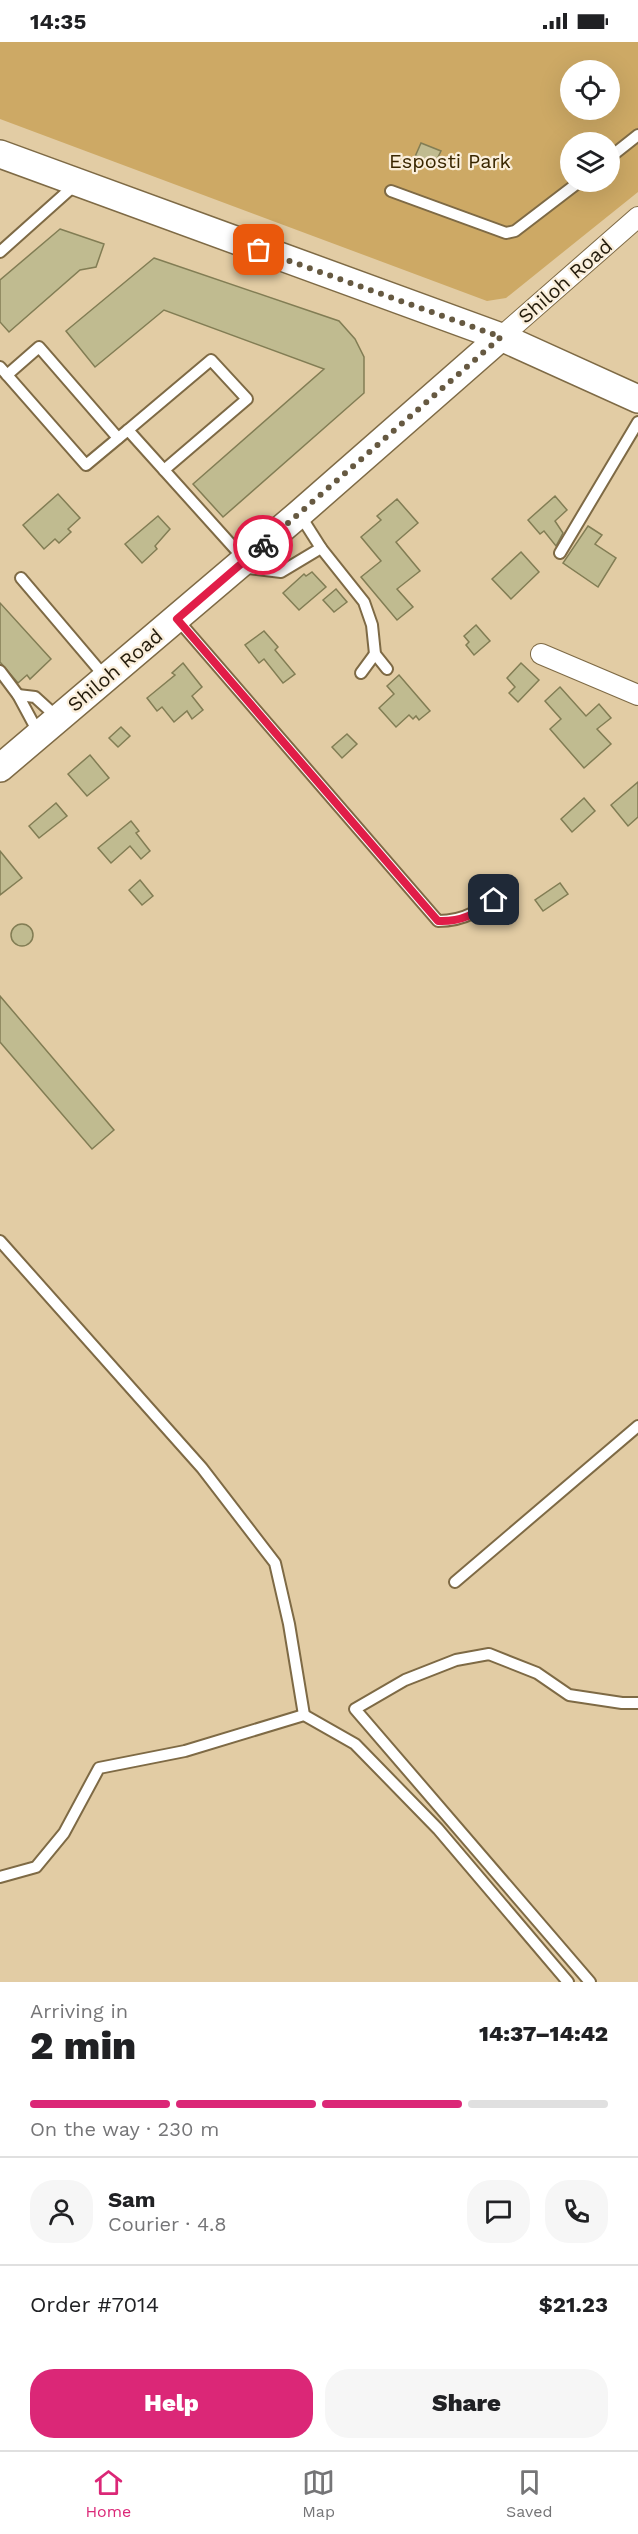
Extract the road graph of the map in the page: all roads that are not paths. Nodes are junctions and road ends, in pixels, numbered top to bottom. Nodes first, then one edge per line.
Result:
1 (638, 135) edge
2 (620, 149) edge
3 (0, 154) edge
4 (77, 183) junction
5 (391, 191) dead end
6 (566, 192) edge
7 (638, 217) edge
8 (0, 252) edge
9 (501, 337) junction
10 (4, 371) edge
11 (638, 399) edge
12 (638, 422) edge
13 (128, 430) junction
14 (118, 438) junction
15 (164, 470) junction
16 (299, 514) junction
17 (321, 548) junction
18 (560, 554) dead end
19 (241, 564) junction
20 (21, 578) dead end
21 (177, 619) junction
22 (375, 654) junction
23 (541, 654) dead end
24 (387, 669) dead end
25 (0, 671) edge
26 (361, 673) dead end
27 (106, 678) junction
28 (18, 695) junction
29 (638, 695) edge
30 (48, 726) junction
31 (0, 768) edge
32 (512, 886) dead end
33 (0, 1241) edge
34 (638, 1426) edge
35 (455, 1582) dead end
36 (638, 1703) edge
37 (304, 1715) junction
38 (0, 1877) edge
39 (568, 1982) edge
40 (590, 1982) edge

1 - 2 lane
3 - 4 main road
4 - 8 lane
4 - 9 main road
5 - 6 lane
7 - 9 street, Shiloh Road
9 - 11 main road
9 - 16 main road, Shiloh Road
10 - 14 lane
10 - 14 lane
12 - 18 lane
13 - 14 lane
13 - 15 lane
13 - 15 lane
15 - 19 lane
16 - 17 lane
16 - 19 main road, Shiloh Road
17 - 19 lane
17 - 22 lane
19 - 21 main road, Shiloh Road
20 - 27 lane
21 - 27 main road, Shiloh Road
21 - 32 lane
22 - 24 lane
22 - 26 lane
23 - 29 street
25 - 28 lane
27 - 30 main road, Shiloh Road
28 - 30 lane
28 - 30 lane
30 - 31 main road, Shiloh Road
33 - 37 lane
34 - 35 lane
36 - 40 lane
37 - 38 lane
37 - 39 lane

